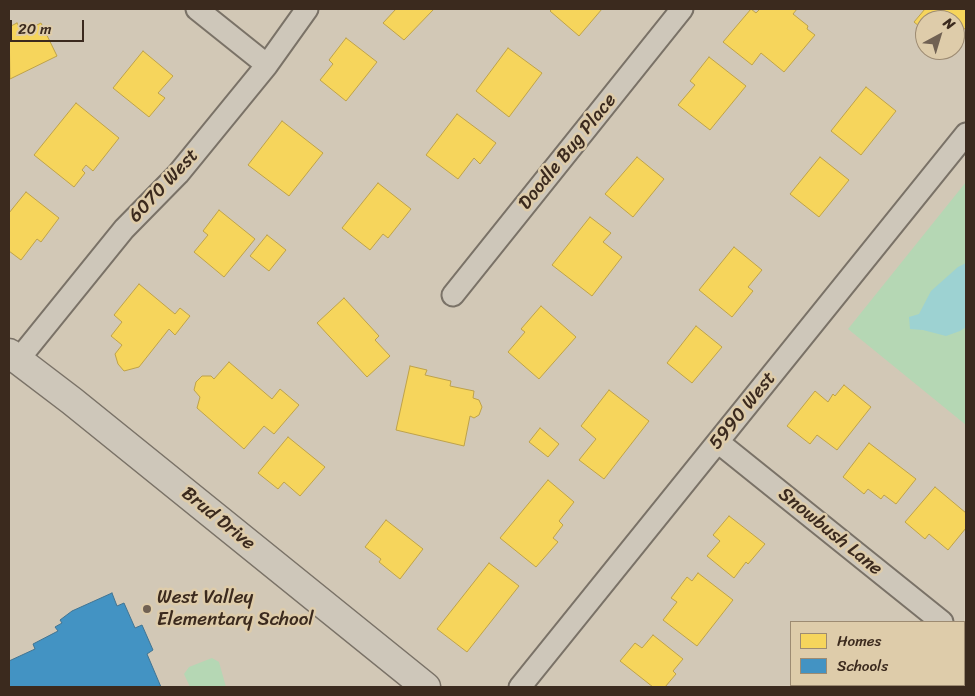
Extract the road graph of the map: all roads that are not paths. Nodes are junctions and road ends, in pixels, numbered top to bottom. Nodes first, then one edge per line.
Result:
1 (197, 9) edge
2 (307, 9) edge
3 (682, 9) edge
4 (267, 66) junction
5 (966, 134) edge
6 (453, 295) dead end
7 (14, 357) edge
8 (718, 442) junction
9 (941, 621) edge
10 (426, 687) edge
11 (520, 687) edge

1 - 4 street
2 - 4 street, 6070 West
3 - 6 street, Doodle Bug Place
4 - 7 street, 6070 West
5 - 8 street, 5990 West
7 - 10 main road, Brud Drive
8 - 9 street, Snowbush Lane
8 - 11 street, 5990 West

